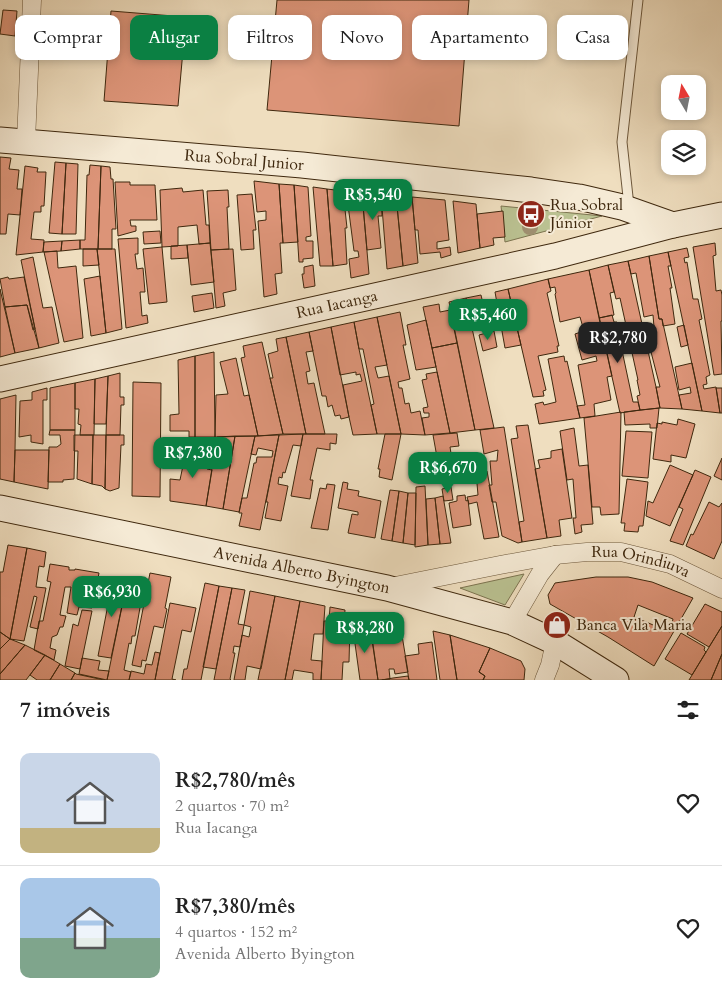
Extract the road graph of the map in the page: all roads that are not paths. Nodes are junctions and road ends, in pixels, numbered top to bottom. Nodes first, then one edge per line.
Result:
1 (32, 0) edge
2 (638, 0) edge
3 (0, 140) edge
4 (26, 141) junction
5 (629, 209) junction
6 (722, 215) edge
7 (673, 225) junction
8 (0, 379) edge
9 (0, 508) edge
10 (556, 555) junction
11 (387, 588) junction
12 (722, 589) edge
13 (512, 622) junction
14 (555, 642) junction
15 (544, 680) edge
16 (616, 680) edge

1 - 4 street
2 - 5 lane
3 - 4 street, Rua Sobral Junior
4 - 5 street, Rua Sobral Junior
5 - 7 street, Rua Sobral Junior
6 - 7 street
7 - 8 street, Rua Iacanga
9 - 11 street, Avenida Alberto Byington
10 - 11 street, Rua Orindiuva
10 - 12 street, Rua Orindiuva
10 - 13 street
11 - 13 street, Avenida Alberto Byington
13 - 14 street, Avenida Alberto Byington
14 - 15 street
14 - 16 street, Avenida Alberto Byington

